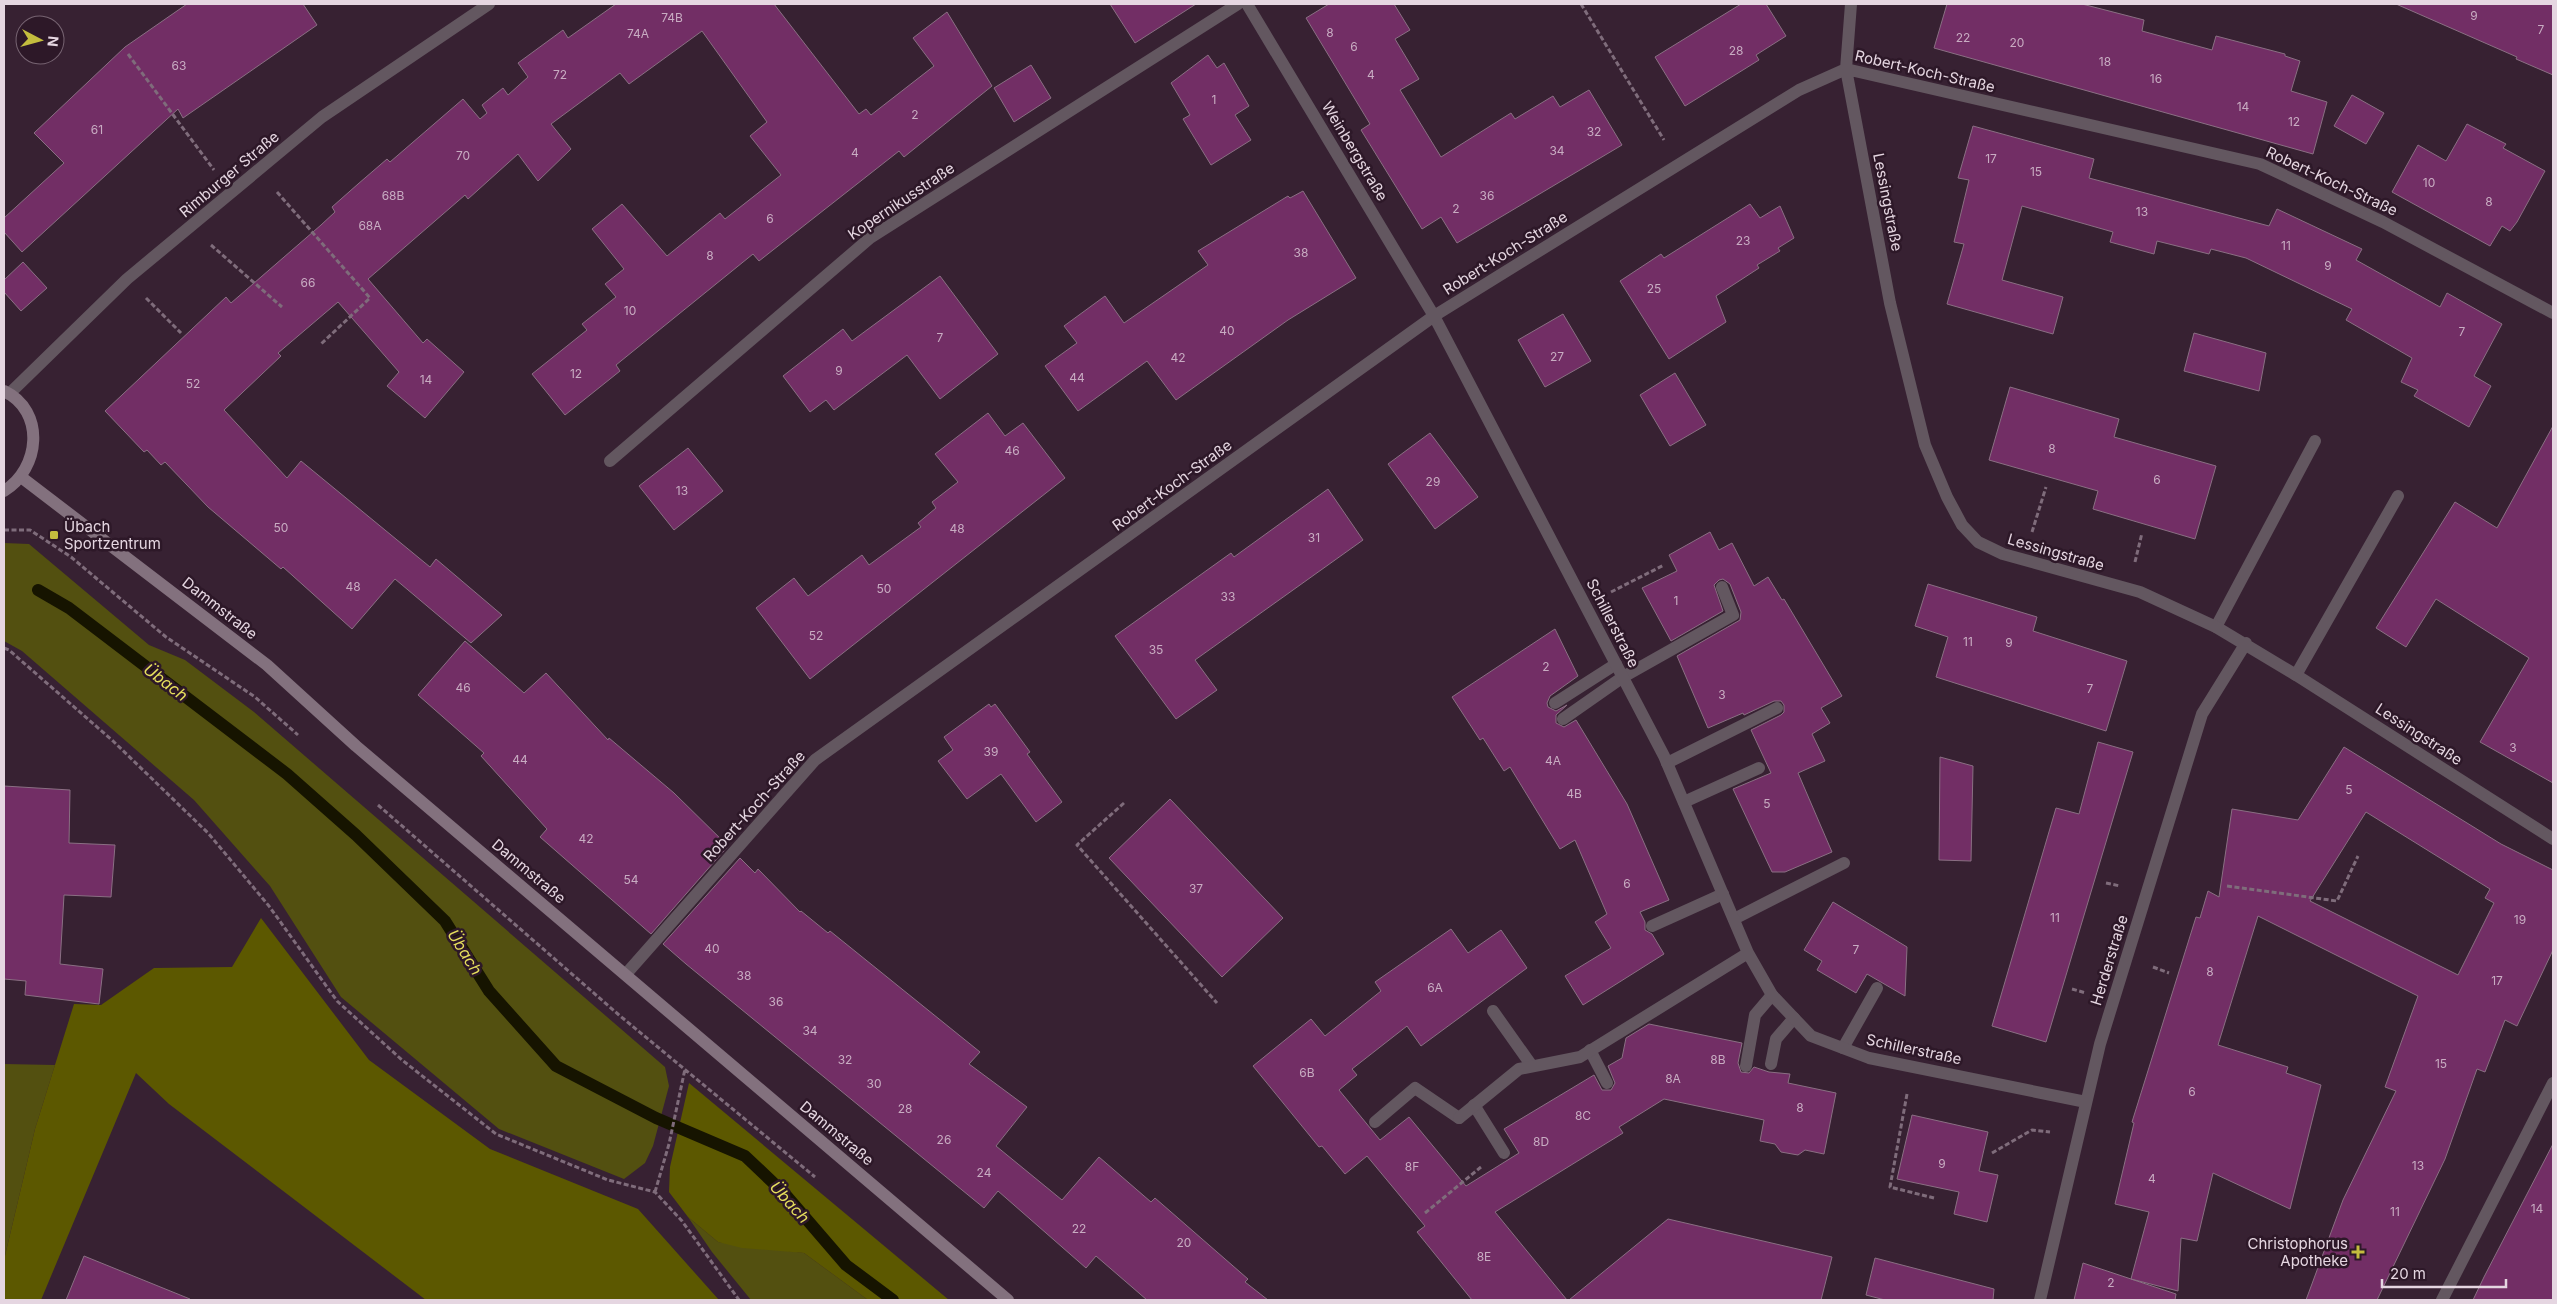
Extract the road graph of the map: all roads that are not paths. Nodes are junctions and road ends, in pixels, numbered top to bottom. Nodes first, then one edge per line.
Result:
1 (489, 4) edge
2 (1238, 4) edge
3 (1247, 4) edge
4 (1851, 4) edge
5 (1846, 69) junction
6 (2553, 313) edge
7 (1434, 316) junction
8 (6, 393) edge
9 (2315, 440) dead end
10 (610, 461) dead end
11 (21, 477) junction
12 (4, 491) edge
13 (2398, 496) dead end
14 (1722, 588) dead end
15 (2216, 627) junction
16 (2246, 644) junction
17 (1616, 664) junction
18 (2296, 675) junction
19 (1622, 677) junction
20 (1555, 703) dead end
21 (1777, 708) dead end
22 (1563, 719) dead end
23 (1667, 763) junction
24 (1759, 768) dead end
25 (1684, 802) junction
26 (2553, 839) edge
27 (1844, 863) dead end
28 (1723, 894) junction
29 (1734, 919) junction
30 (1652, 926) dead end
31 (1748, 953) junction
32 (626, 974) junction
33 (1876, 988) dead end
34 (1772, 995) junction
35 (1493, 1011) dead end
36 (1794, 1018) junction
37 (1843, 1048) junction
38 (1590, 1050) junction
39 (1771, 1064) dead end
40 (1532, 1066) junction
41 (1746, 1066) dead end
42 (1607, 1083) dead end
43 (2553, 1083) edge
44 (2086, 1102) junction
45 (1474, 1105) junction
46 (1375, 1122) dead end
47 (1504, 1152) dead end
48 (1008, 1300) edge
49 (2040, 1300) edge
50 (2442, 1300) edge

1 - 8 street, Rimburger Straße
2 - 10 street, Kopernikusstraße
3 - 7 street, Weinbergstraße
4 - 5 street, Lessingstraße
5 - 6 street, Robert-Koch-Straße
5 - 7 street, Robert-Koch-Straße
5 - 15 street, Lessingstraße
7 - 17 street, Schillerstraße
7 - 32 street, Robert-Koch-Straße
8 - 11 street
9 - 15 street
11 - 12 street
11 - 32 street, Dammstraße
13 - 18 street
14 - 19 street
15 - 16 street, Lessingstraße
16 - 18 street, Lessingstraße
16 - 44 street, Herderstraße
17 - 19 street, Schillerstraße
17 - 20 street
18 - 26 street, Lessingstraße
19 - 22 street
19 - 23 street, Schillerstraße
21 - 23 street
23 - 25 street, Schillerstraße
24 - 25 street
25 - 28 street, Schillerstraße
27 - 29 street
28 - 29 street, Schillerstraße
28 - 30 street
29 - 31 street, Schillerstraße
31 - 34 street, Schillerstraße
31 - 38 street
32 - 48 street, Dammstraße
33 - 37 street
34 - 36 street, Schillerstraße
34 - 41 street
35 - 40 street
36 - 37 street, Schillerstraße
36 - 39 street
37 - 44 street, Schillerstraße
38 - 40 street
38 - 42 street
40 - 45 street
43 - 50 street
44 - 49 street, Herderstraße
45 - 46 street
45 - 47 street

